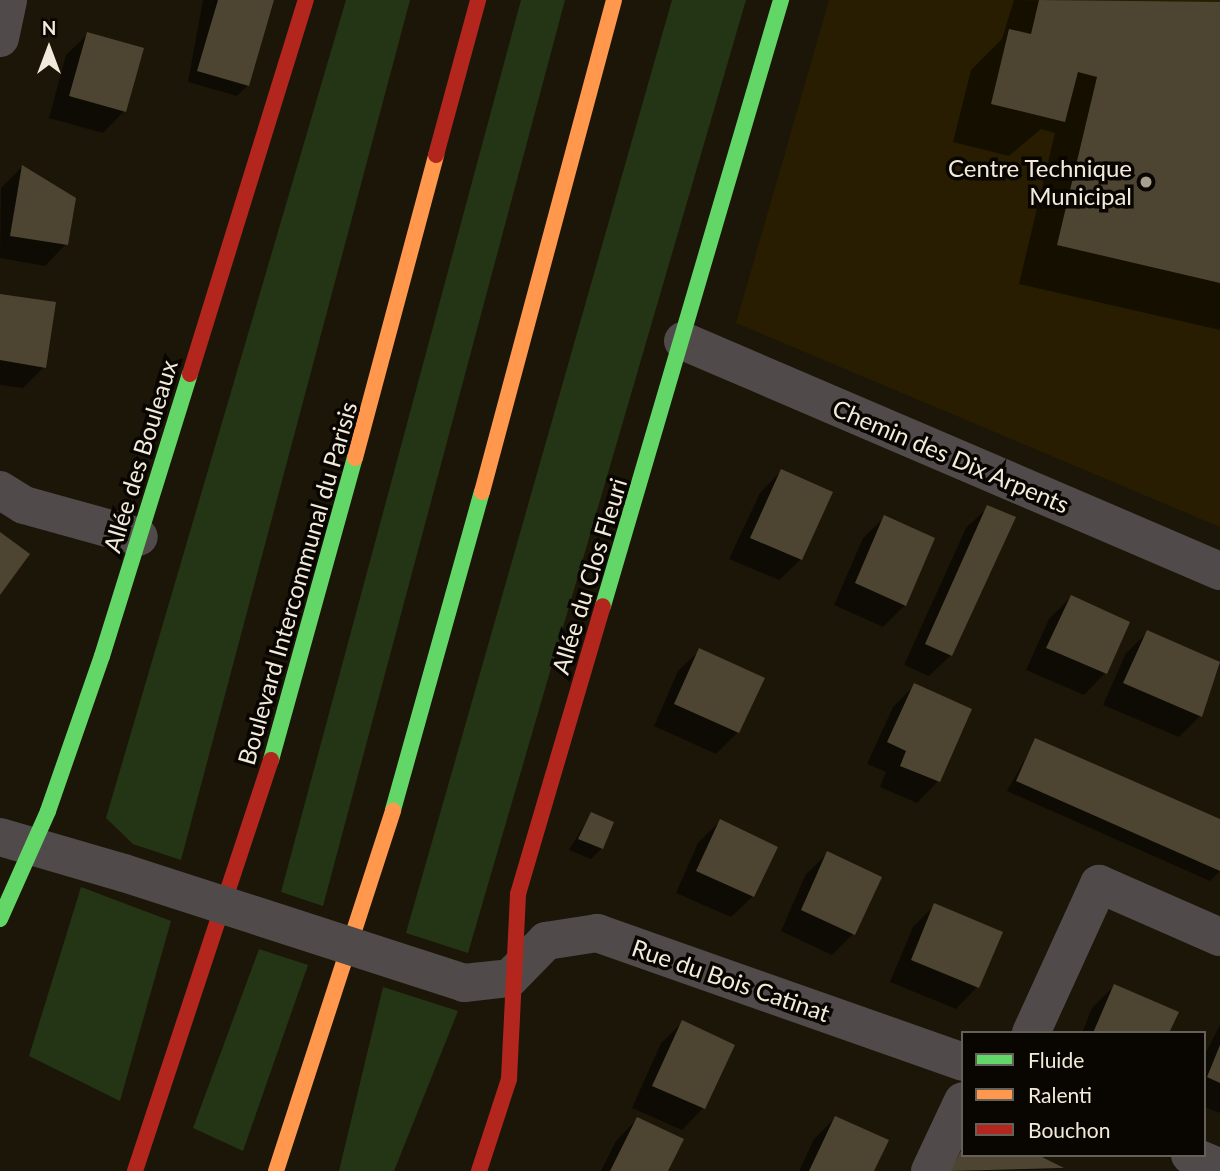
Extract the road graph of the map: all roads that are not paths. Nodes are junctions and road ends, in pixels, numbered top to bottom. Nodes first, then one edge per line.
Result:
1 (8, 0) edge
2 (306, 0) edge
3 (462, 0) edge
4 (478, 0) edge
5 (614, 0) edge
6 (780, 0) edge
7 (0, 38) edge
8 (683, 341) junction
9 (376, 383) junction
10 (0, 490) edge
11 (139, 537) junction
12 (1220, 571) edge
13 (15, 841) edge
14 (0, 919) edge
15 (1220, 937) edge
16 (510, 978) junction
17 (1032, 1031) edge
18 (961, 1061) edge
19 (961, 1105) edge
20 (1195, 1157) edge
21 (1220, 1168) edge
22 (135, 1171) edge
23 (276, 1171) edge
24 (479, 1171) edge
25 (930, 1171) edge

1 - 7 street
2 - 11 main road, Allée des Bouleaux
3 - 9 main road
4 - 9 main road, Boulevard Intercommunal du Parisis
5 - 23 main road
6 - 8 main road, Allée du Clos Fleuri
8 - 12 street, Chemin des Dix Arpents
8 - 16 main road, Allée du Clos Fleuri
9 - 22 main road, Boulevard Intercommunal du Parisis
10 - 11 street
11 - 13 main road, Allée des Bouleaux
13 - 14 main road, Allée des Bouleaux
13 - 16 street, bridge
15 - 17 street
16 - 18 street, Rue du Bois Catinat
16 - 24 main road, Allée du Clos Fleuri
19 - 25 street
20 - 21 street

